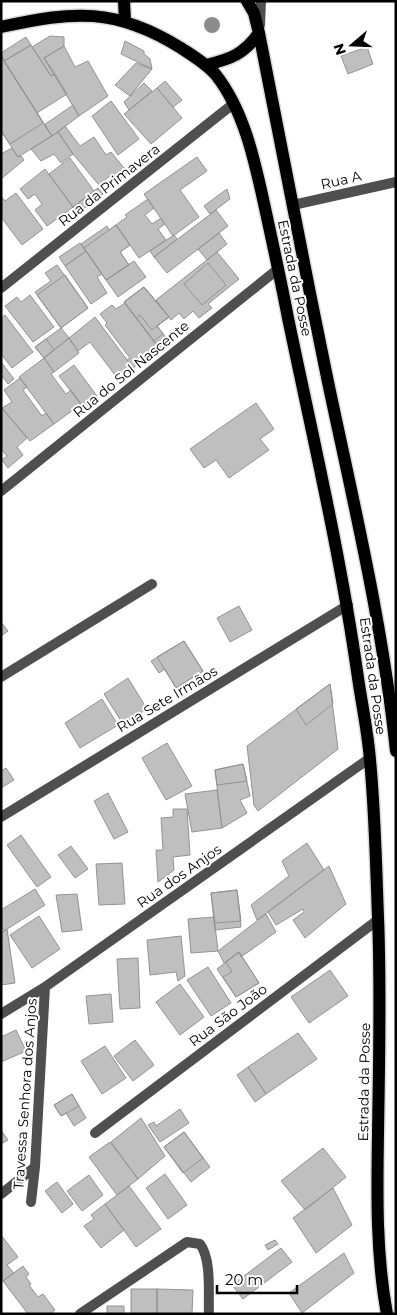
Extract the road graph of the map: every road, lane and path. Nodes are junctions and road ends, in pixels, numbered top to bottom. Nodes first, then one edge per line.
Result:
1 (124, 1) edge
2 (247, 1) edge
3 (261, 1) edge
4 (125, 21) junction
5 (1, 27) edge
6 (259, 33) junction
7 (206, 65) junction
8 (233, 104) junction
9 (396, 182) edge
10 (293, 205) junction
11 (278, 269) junction
12 (1, 288) edge
13 (1, 491) edge
14 (152, 584) dead end
15 (348, 605) junction
16 (1, 677) edge
17 (393, 695) edge
18 (396, 751) edge
19 (370, 758) junction
20 (1, 817) edge
21 (378, 919) junction
22 (45, 987) junction
23 (1, 1014) edge
24 (95, 1133) dead end
25 (35, 1167) junction
26 (1, 1194) edge
27 (31, 1202) dead end
28 (80, 1314) edge
29 (209, 1314) edge
30 (387, 1314) edge

1 - 4 main road
2 - 6 main road, Estrada da Posse
3 - 6 street
4 - 5 main road, Estrada da Posse
4 - 7 main road, Estrada da Posse
6 - 7 main road
6 - 10 main road, Estrada da Posse
7 - 8 main road, Estrada da Posse
8 - 11 main road, Estrada da Posse
8 - 12 street, Rua da Primavera
9 - 10 street, Rua A
10 - 17 main road, Estrada da Posse
11 - 13 street, Rua do Sol Nascente
11 - 15 main road, Estrada da Posse
14 - 16 street
15 - 19 main road, Estrada da Posse
15 - 20 street, Rua Sete Irmãos
17 - 18 main road, Estrada da Posse
19 - 21 main road, Estrada da Posse
19 - 22 street, Rua dos Anjos
21 - 24 street, Rua São João
21 - 30 main road, Estrada da Posse
22 - 23 street, Rua dos Anjos
22 - 25 street, Travessa Senhora dos Anjos
25 - 26 street
25 - 27 street, Travessa Senhora dos Anjos
28 - 29 street

